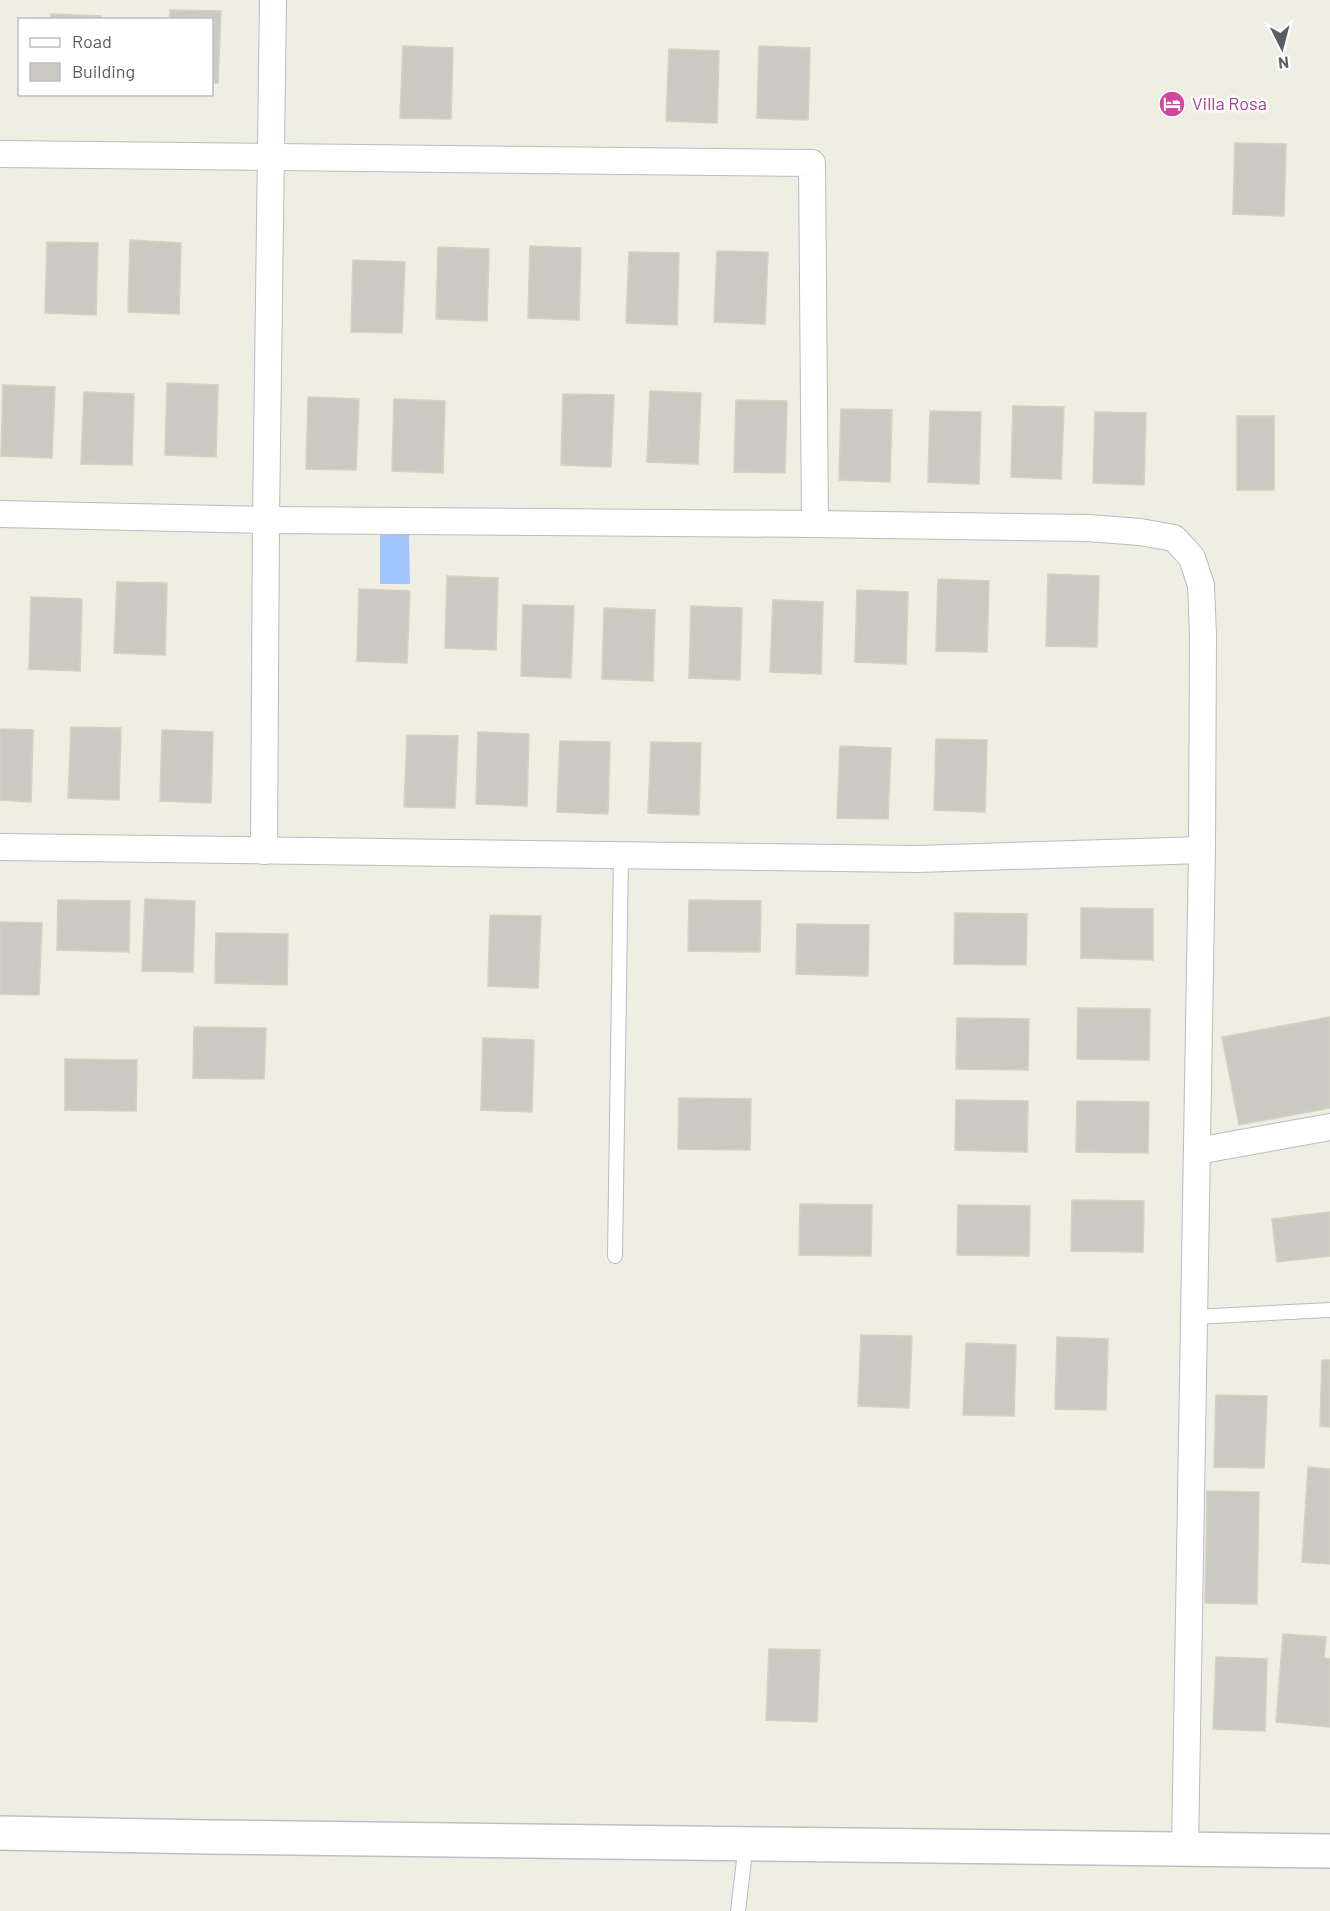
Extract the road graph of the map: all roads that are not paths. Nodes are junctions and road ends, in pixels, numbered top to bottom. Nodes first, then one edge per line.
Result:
1 (273, 0) edge
2 (0, 154) edge
3 (270, 157) junction
4 (0, 514) edge
5 (266, 520) junction
6 (815, 524) junction
7 (0, 847) edge
8 (1202, 850) junction
9 (264, 851) junction
10 (621, 855) junction
11 (1330, 1126) edge
12 (1197, 1151) junction
13 (615, 1256) dead end
14 (1330, 1310) edge
15 (1194, 1317) junction
16 (0, 1833) edge
17 (746, 1843) junction
18 (1185, 1850) junction
19 (1330, 1851) edge
20 (738, 1911) edge

1 - 3 street
2 - 3 street
3 - 5 street
3 - 6 street
4 - 5 street
5 - 6 street
5 - 9 street
6 - 8 street
7 - 9 street
8 - 10 street
8 - 12 street
9 - 10 street
10 - 13 lane
11 - 12 street
12 - 15 street
14 - 15 lane
15 - 18 street
16 - 17 main road
17 - 18 main road
17 - 20 lane
18 - 19 main road

